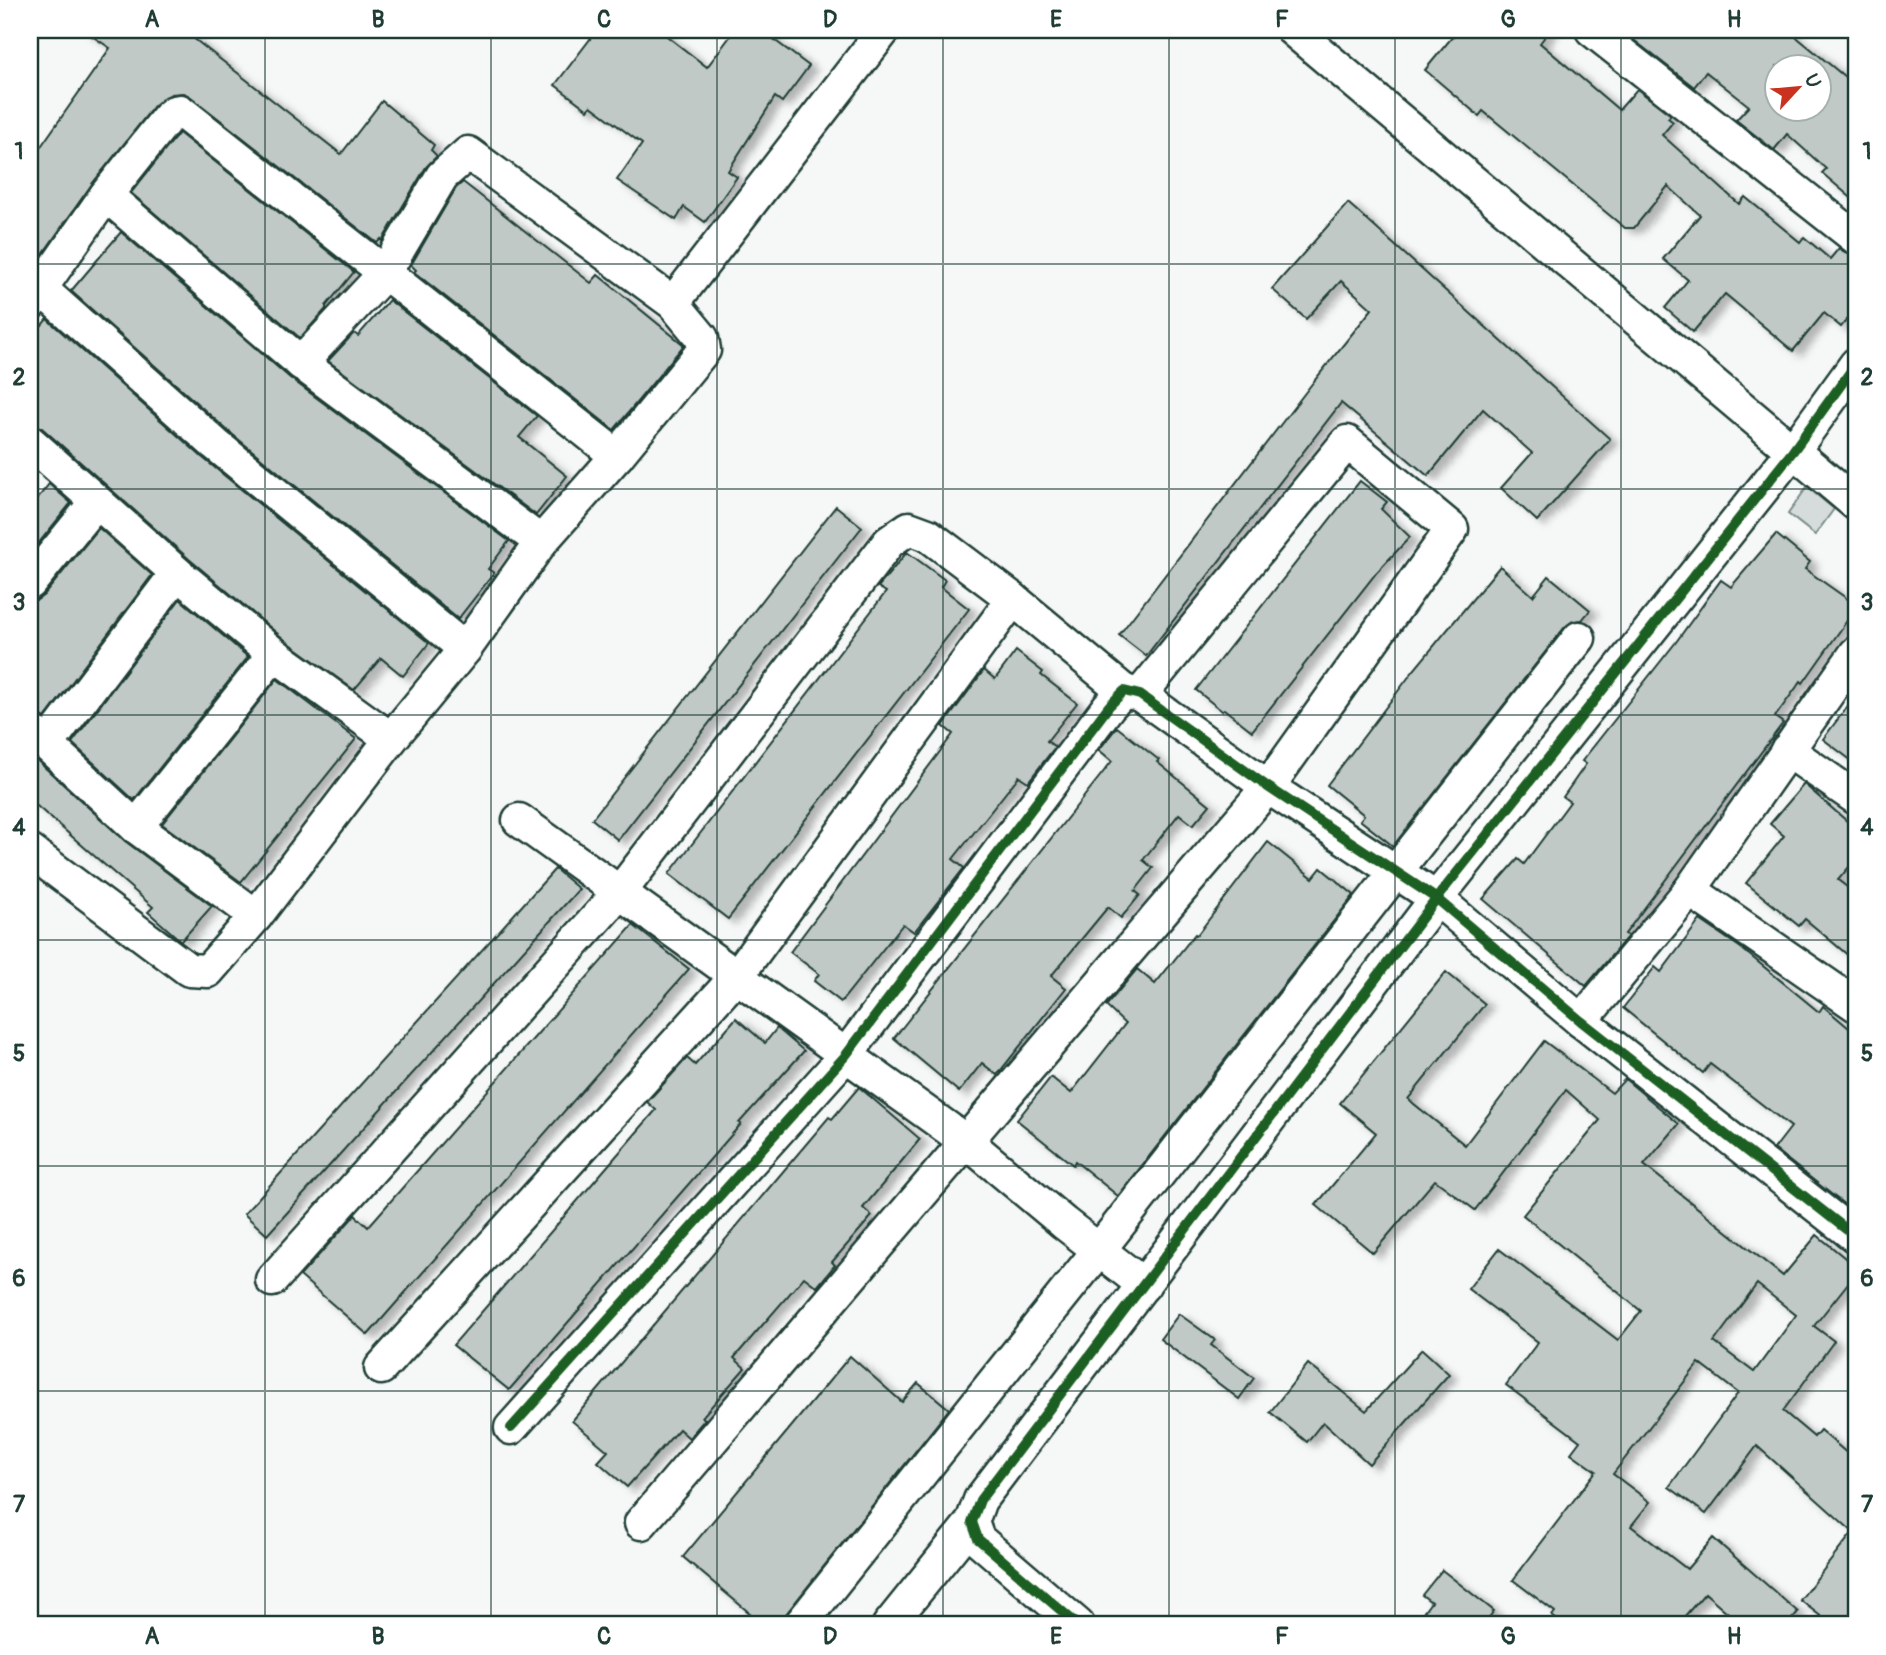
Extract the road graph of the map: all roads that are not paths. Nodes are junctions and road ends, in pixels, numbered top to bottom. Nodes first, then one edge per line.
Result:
1 (884, 30) edge
2 (1293, 30) edge
3 (1592, 30) edge
4 (106, 195) junction
5 (1856, 238) edge
6 (384, 274) junction
7 (35, 297) edge
8 (673, 303) junction
9 (301, 363) junction
10 (1856, 364) edge
11 (30, 442) edge
12 (1793, 451) junction
13 (617, 456) junction
14 (96, 502) junction
15 (1856, 504) edge
16 (541, 542) junction
17 (177, 573) junction
18 (30, 583) edge
19 (1013, 599) junction
20 (1579, 638) dead end
21 (465, 649) junction
22 (1856, 653) edge
23 (274, 654) junction
24 (1132, 693) junction
25 (38, 737) edge
26 (391, 739) junction
27 (1787, 750) junction
28 (1268, 787) junction
29 (1856, 798) edge
30 (519, 820) dead end
31 (136, 827) junction
32 (30, 851) edge
33 (1395, 872) junction
34 (1690, 890) junction
35 (620, 892) junction
36 (1437, 899) junction
37 (256, 916) junction
38 (737, 976) junction
39 (1856, 1004) edge
40 (1581, 1021) junction
41 (846, 1055) junction
42 (967, 1142) junction
43 (1856, 1237) edge
44 (1099, 1250) junction
45 (272, 1280) dead end
46 (1144, 1285) junction
47 (381, 1368) dead end
48 (511, 1428) dead end
49 (972, 1522) junction
50 (641, 1523) dead end
51 (1060, 1620) edge
52 (800, 1625) edge
53 (889, 1625) edge

1 - 8 street
2 - 12 street
3 - 5 street
4 - 6 street
4 - 7 street
4 - 9 street
6 - 8 street
6 - 9 street
6 - 13 street
7 - 21 street
8 - 13 street
9 - 16 street
10 - 12 street
11 - 14 street
12 - 15 street
12 - 36 street
13 - 16 street
14 - 17 street
14 - 18 street
16 - 21 street
17 - 23 street
17 - 25 street
19 - 24 street
19 - 35 street
19 - 38 street
20 - 33 street
21 - 26 street
22 - 27 street
23 - 26 street
23 - 31 street
24 - 28 street
24 - 28 street
24 - 41 street
25 - 31 street
26 - 37 street
27 - 29 street
27 - 34 street
28 - 33 street
28 - 42 street
30 - 35 street
31 - 37 street
32 - 37 street
33 - 36 street
33 - 44 street
34 - 39 street
34 - 40 street
35 - 38 street
35 - 45 street
36 - 40 street
36 - 46 street
38 - 41 street
38 - 47 street
40 - 43 street
41 - 42 street
41 - 48 street
42 - 44 street
42 - 50 street
44 - 46 street
44 - 52 street
46 - 49 street
49 - 51 street
49 - 53 street

